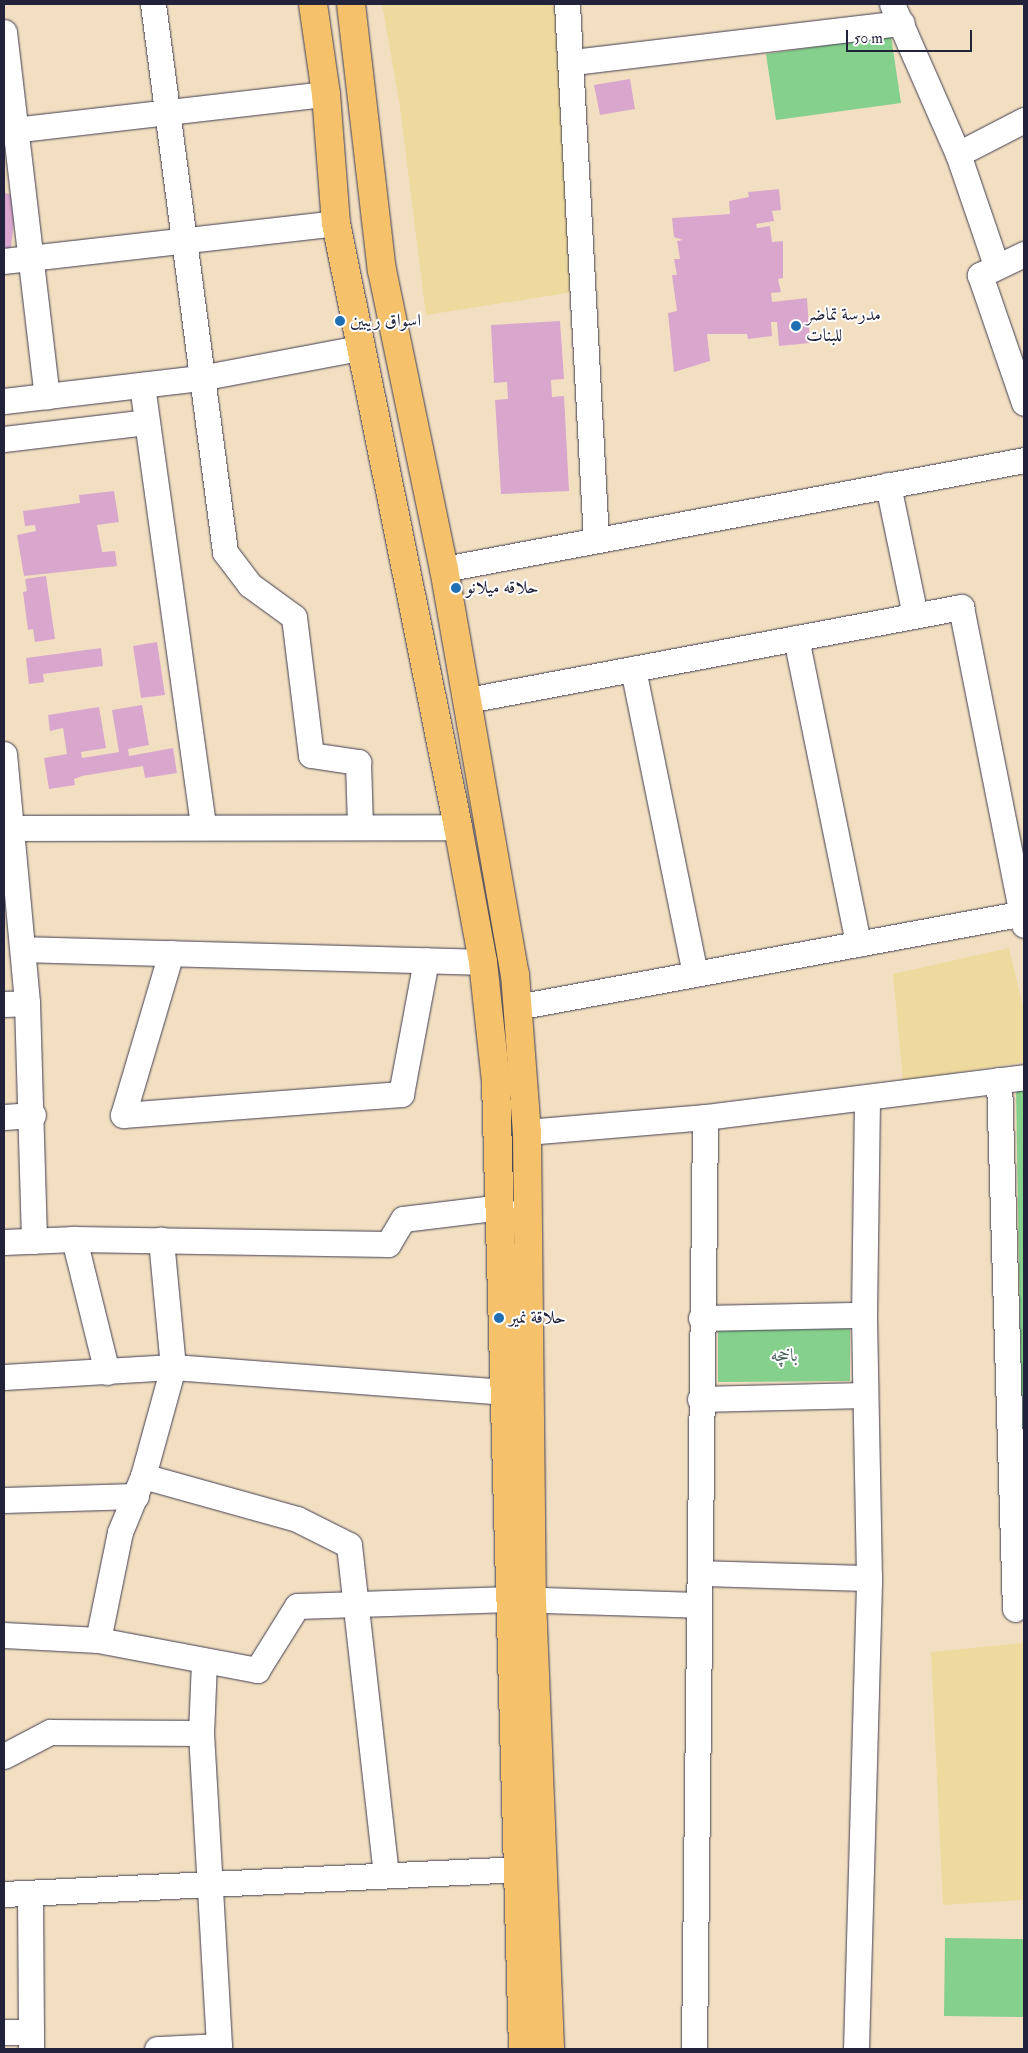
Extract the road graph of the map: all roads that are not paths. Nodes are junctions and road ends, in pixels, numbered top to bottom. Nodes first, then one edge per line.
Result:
1 (153, 4) edge
2 (313, 4) edge
3 (351, 4) edge
4 (567, 4) edge
5 (897, 13) edge
6 (4, 32) edge
7 (573, 62) junction
8 (326, 94) junction
9 (167, 113) junction
10 (1024, 120) edge
11 (11, 131) edge
12 (958, 154) junction
13 (336, 223) junction
14 (182, 240) junction
15 (1024, 254) edge
16 (30, 258) junction
17 (4, 261) edge
18 (996, 265) junction
19 (359, 348) junction
20 (200, 378) junction
21 (142, 385) junction
22 (47, 396) junction
23 (4, 401) edge
24 (1024, 403) edge
25 (146, 422) junction
26 (4, 439) edge
27 (1024, 460) edge
28 (888, 485) junction
29 (596, 540) junction
30 (444, 569) junction
31 (915, 615) junction
32 (796, 638) junction
33 (633, 669) junction
34 (468, 700) junction
35 (4, 754) edge
36 (203, 826) junction
37 (360, 826) junction
38 (458, 827) junction
39 (12, 828) junction
40 (1023, 917) edge
41 (858, 944) junction
42 (23, 949) junction
43 (171, 953) junction
44 (426, 960) junction
45 (483, 962) junction
46 (695, 974) junction
47 (16, 1003) edge
48 (517, 1007) junction
49 (1024, 1077) edge
50 (999, 1080) junction
51 (867, 1098) junction
52 (33, 1115) junction
53 (4, 1117) edge
54 (705, 1117) junction
55 (527, 1132) junction
56 (502, 1207) junction
57 (74, 1239) junction
58 (161, 1240) junction
59 (34, 1241) junction
60 (4, 1242) edge
61 (864, 1315) junction
62 (701, 1318) junction
63 (173, 1367) junction
64 (107, 1372) junction
65 (4, 1377) edge
66 (507, 1392) junction
67 (864, 1395) junction
68 (700, 1399) junction
69 (139, 1486) junction
70 (4, 1500) edge
71 (700, 1573) junction
72 (869, 1578) junction
73 (522, 1600) junction
74 (357, 1604) junction
75 (698, 1605) junction
76 (1015, 1610) dead end
77 (4, 1635) edge
78 (98, 1640) junction
79 (204, 1662) junction
80 (201, 1733) junction
81 (4, 1756) edge
82 (520, 1869) junction
83 (386, 1875) junction
84 (211, 1884) junction
85 (30, 1893) junction
86 (4, 1894) edge
87 (4, 2032) edge
88 (31, 2040) edge
89 (219, 2048) edge
90 (157, 2049) edge
91 (183, 2049) edge
92 (523, 2049) edge
93 (550, 2049) edge
94 (694, 2049) edge
95 (856, 2049) edge

1 - 9 street
2 - 8 main road
3 - 30 main road
4 - 7 street
5 - 7 street
5 - 12 street
6 - 11 street
7 - 29 street
8 - 9 street
8 - 13 main road
9 - 11 street
9 - 14 street
10 - 12 street
11 - 16 street
12 - 18 street
13 - 14 street
13 - 19 main road
14 - 16 street
14 - 20 street
15 - 18 street
16 - 17 street
16 - 22 street
18 - 24 street
19 - 20 street
19 - 38 main road
20 - 21 street
20 - 37 street
21 - 22 street
21 - 25 street
22 - 23 street
25 - 26 street
25 - 36 street
27 - 28 street
28 - 29 street
28 - 31 street
29 - 30 street
30 - 34 main road
31 - 32 street
31 - 40 street
32 - 33 street
32 - 41 street
33 - 34 street
33 - 46 street
34 - 48 main road
35 - 39 street
36 - 37 street
36 - 39 street
37 - 38 street
38 - 45 main road
39 - 42 street
40 - 41 street
41 - 46 street
42 - 43 street
42 - 47 street
43 - 44 street
43 - 44 street
44 - 45 street
45 - 56 main road
46 - 48 street
47 - 52 street
48 - 55 main road
49 - 50 street
50 - 51 street
50 - 76 street
51 - 54 street
51 - 61 street
52 - 53 street
52 - 59 street
54 - 55 street
54 - 62 street
55 - 73 main road
56 - 58 street
56 - 66 main road
57 - 58 street
57 - 59 street
57 - 64 street
58 - 63 street
59 - 60 street
61 - 62 street
61 - 67 street
62 - 68 street
63 - 64 street
63 - 66 street
63 - 69 street
64 - 65 street
66 - 73 main road
67 - 68 street
67 - 72 street
68 - 71 street
69 - 70 street
69 - 74 street
69 - 78 street
71 - 72 street
71 - 75 street
72 - 95 street
73 - 74 street
73 - 75 street
73 - 82 main road
73 - 93 main road
74 - 79 street
74 - 83 street
75 - 94 street
77 - 78 street
78 - 79 street
79 - 80 street
80 - 81 street
80 - 84 street
82 - 83 street
82 - 92 main road
83 - 84 street
84 - 85 street
84 - 89 street
85 - 86 street
85 - 88 street
87 - 88 street
89 - 91 street
90 - 91 street

